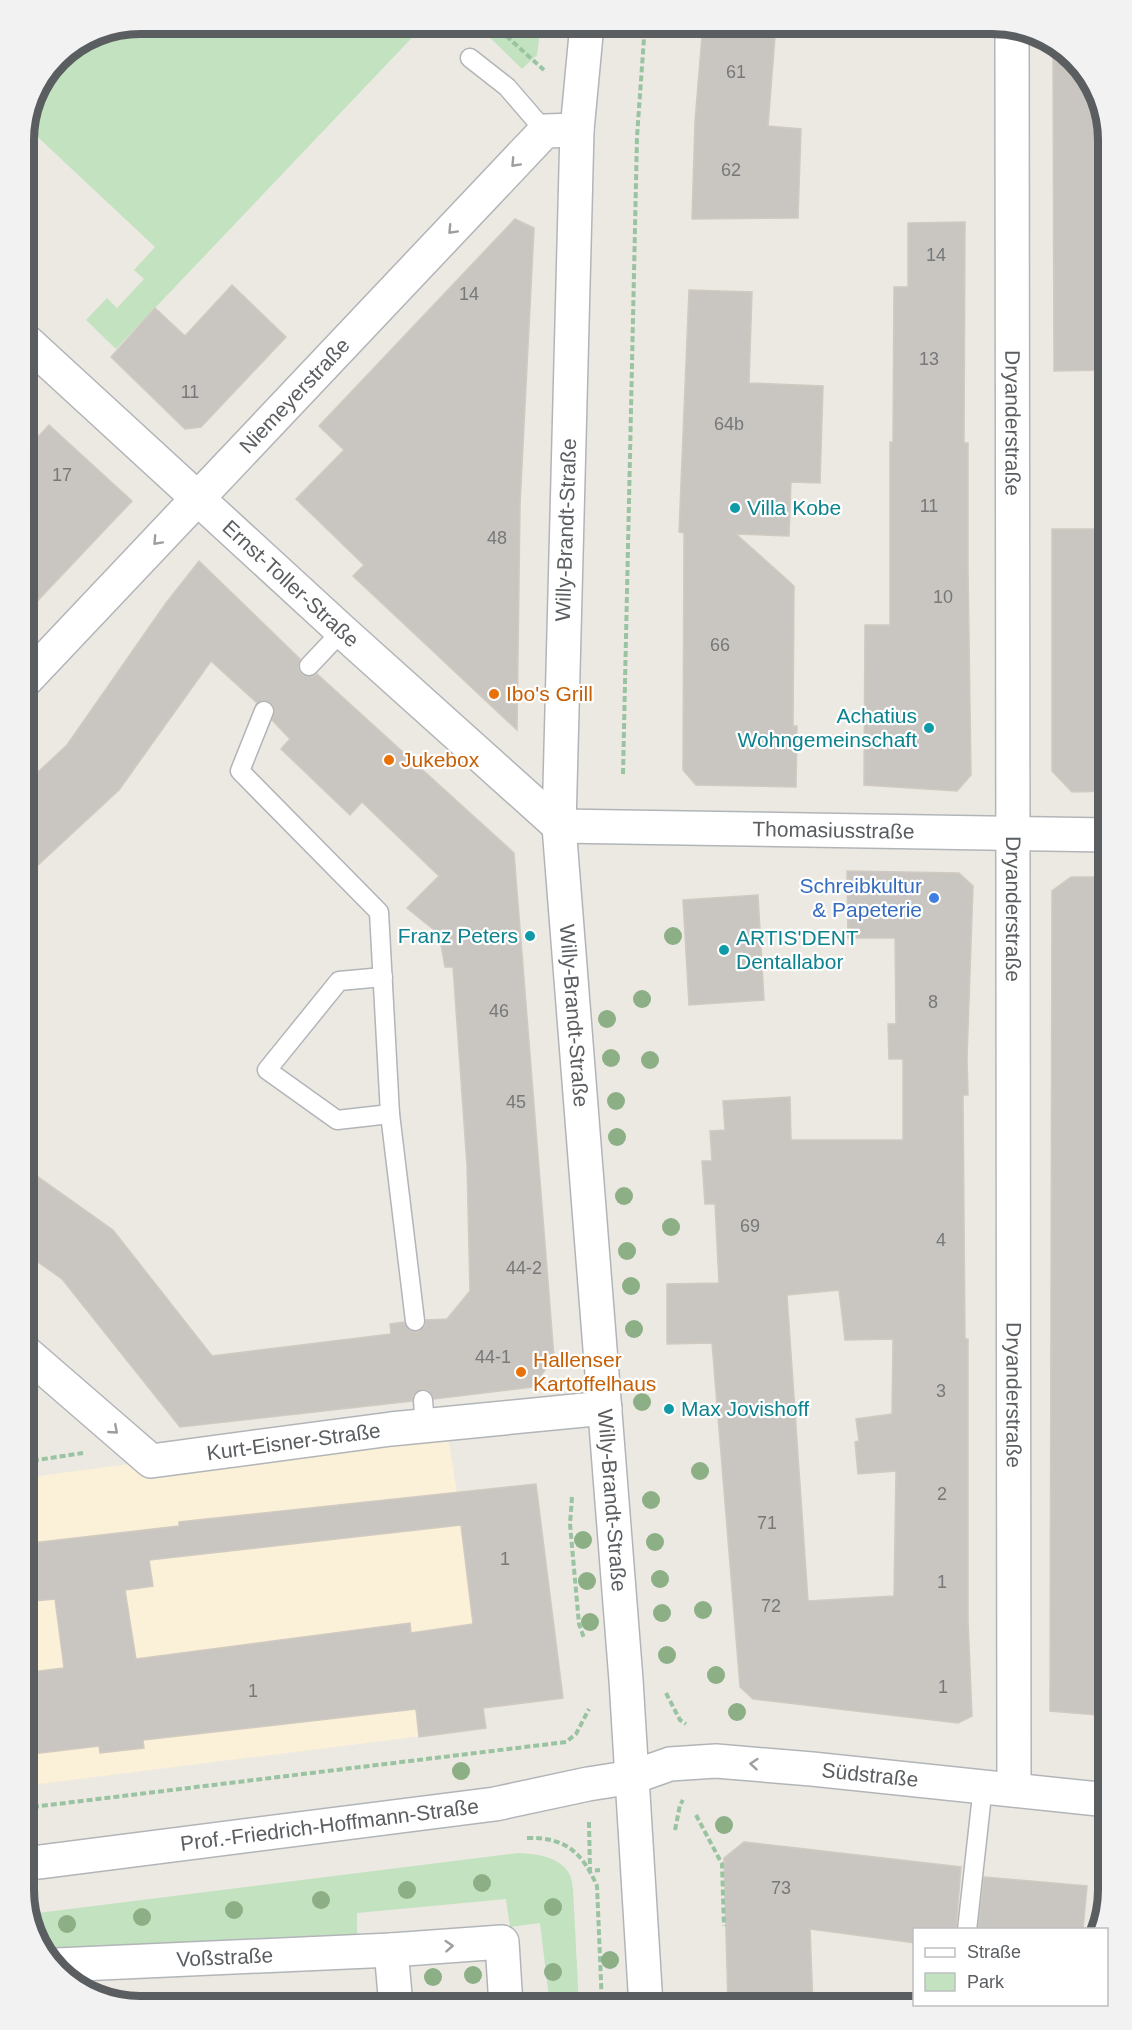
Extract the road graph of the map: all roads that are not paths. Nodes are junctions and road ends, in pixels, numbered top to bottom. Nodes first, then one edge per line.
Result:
1 (586, 35) edge
2 (1012, 37) edge
3 (471, 58) dead end
4 (577, 130) junction
5 (544, 131) junction
6 (35, 349) edge
7 (197, 498) junction
8 (342, 631) junction
9 (309, 666) dead end
10 (35, 671) edge
11 (264, 711) dead end
12 (559, 826) junction
13 (1014, 833) junction
14 (1098, 835) edge
15 (383, 977) junction
16 (390, 1114) junction
17 (416, 1321) dead end
18 (34, 1360) edge
19 (605, 1408) junction
20 (633, 1778) junction
21 (999, 1788) junction
22 (1098, 1799) edge
23 (34, 1863) edge
24 (968, 1928) edge
25 (391, 1950) junction
26 (67, 1965) edge
27 (395, 1995) edge
28 (505, 1995) edge
29 (645, 1996) edge

1 - 4 street, Willy-Brandt-Straße
2 - 13 street, Dryanderstraße
3 - 5 lane
4 - 5 street
4 - 12 street, Willy-Brandt-Straße
5 -> 7 street, Niemeyerstraße
6 - 7 street, Ernst-Toller-Straße
7 - 8 street, Ernst-Toller-Straße
7 -> 10 street, Niemeyerstraße
8 - 9 lane
8 - 12 street, Ernst-Toller-Straße
11 - 15 lane
12 - 13 street, Thomasiusstraße
12 - 19 street, Willy-Brandt-Straße
13 - 14 street, Thomasiusstraße
13 - 21 street, Dryanderstraße
15 - 16 lane
15 - 16 lane
16 - 17 lane
18 -> 19 street, Kurt-Eisner-Straße
19 - 20 street, Willy-Brandt-Straße
21 -> 20 street, Südstraße
20 - 23 street, Prof.-Friedrich-Hoffmann-Straße
20 - 29 street, Willy-Brandt-Straße
21 - 22 street, Südstraße
21 - 24 lane
25 - 26 street, Voßstraße
25 - 27 street
25 -> 28 street, Voßstraße

